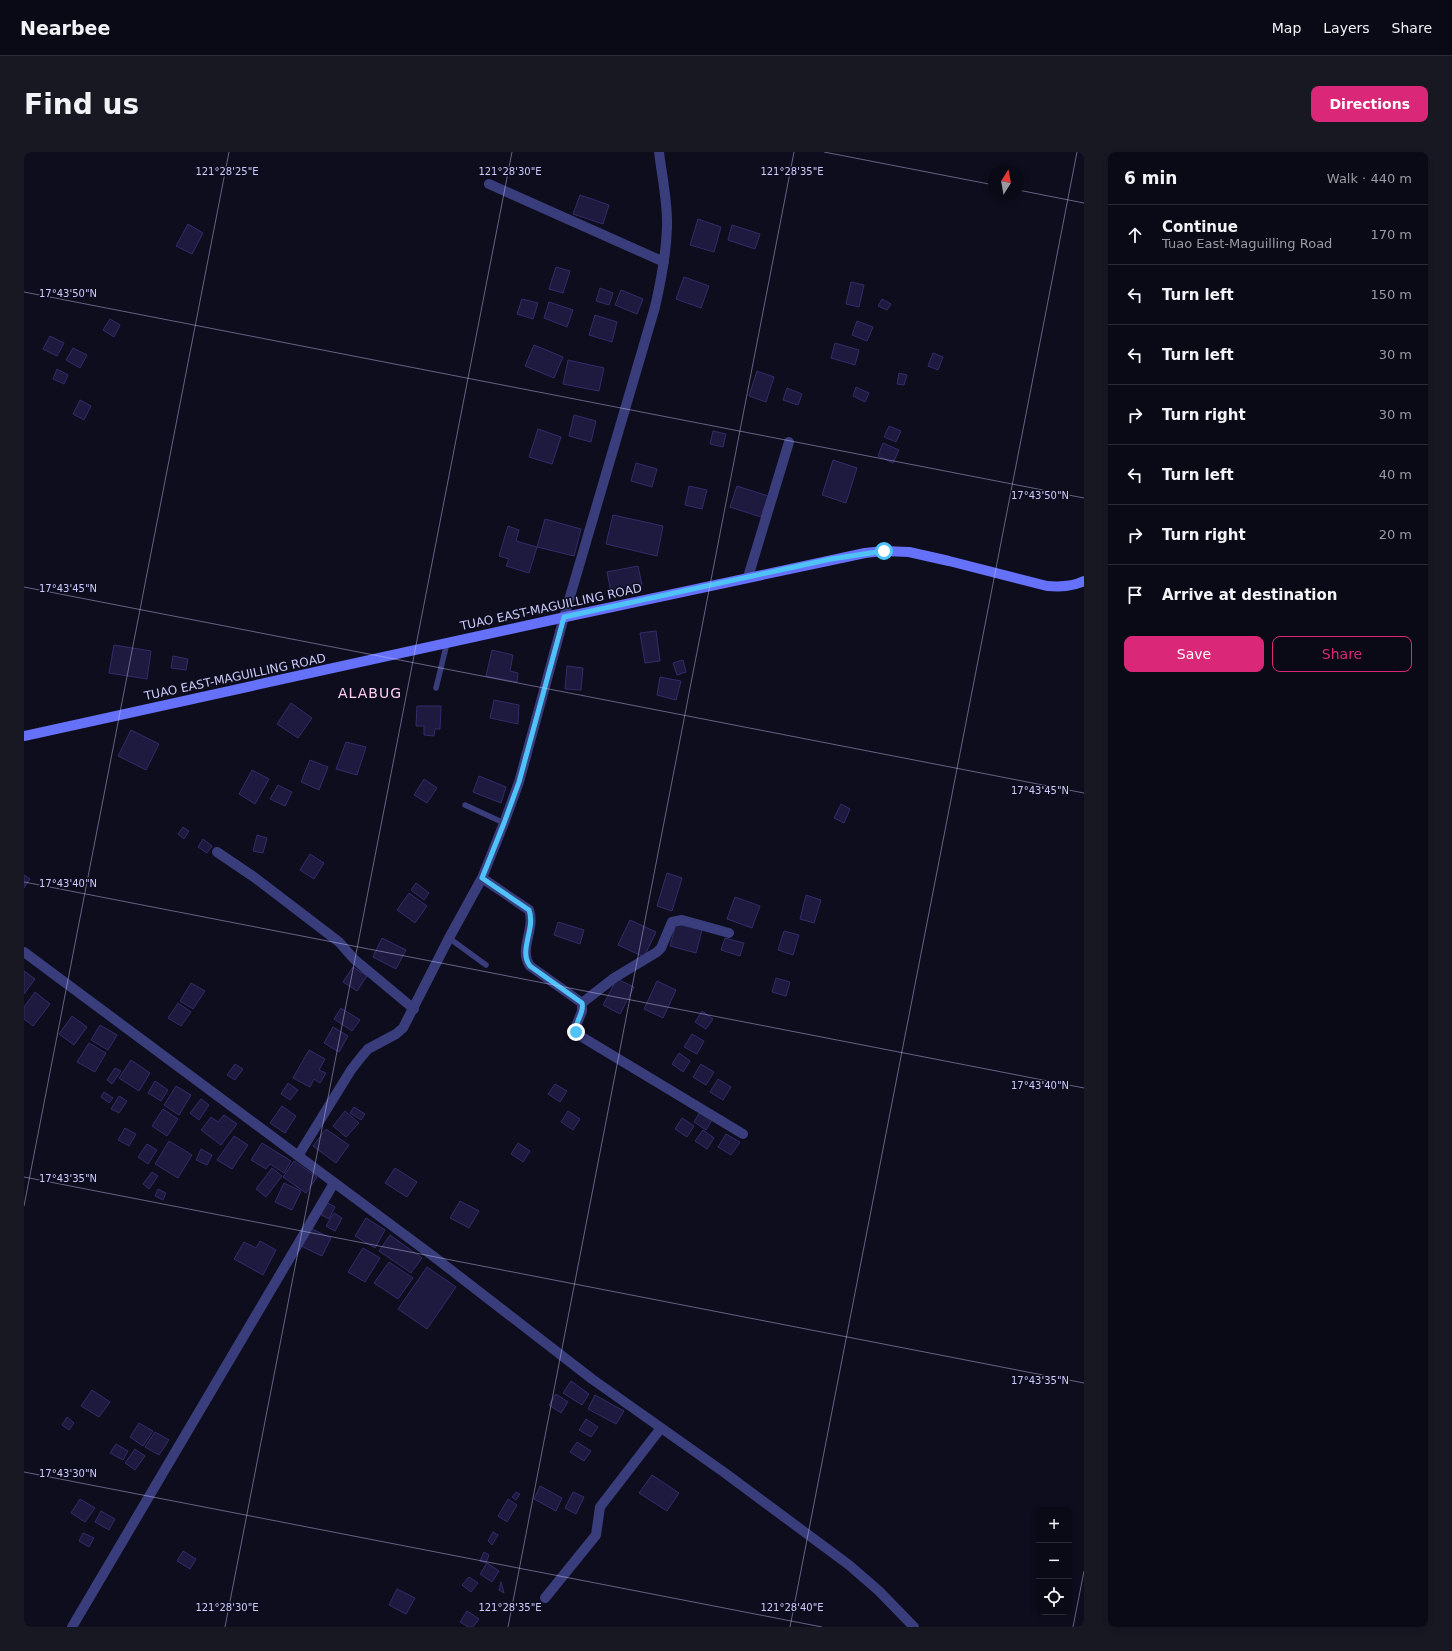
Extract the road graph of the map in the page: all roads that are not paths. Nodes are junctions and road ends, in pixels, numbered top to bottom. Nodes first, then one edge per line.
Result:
1 (660, 152) edge
2 (489, 184) dead end
3 (664, 262) junction
4 (789, 442) dead end
5 (748, 577) junction
6 (1084, 581) edge
7 (564, 617) junction
8 (447, 643) junction
9 (436, 688) dead end
10 (24, 736) edge
11 (466, 805) dead end
12 (504, 823) junction
13 (217, 852) dead end
14 (482, 878) junction
15 (729, 933) dead end
16 (449, 938) junction
17 (24, 952) edge
18 (486, 965) dead end
19 (582, 1003) junction
20 (414, 1009) junction
21 (743, 1134) dead end
22 (298, 1156) junction
23 (334, 1183) junction
24 (661, 1428) junction
25 (545, 1598) dead end
26 (72, 1627) edge
27 (914, 1627) edge

1 - 3 street
2 - 3 street
3 - 7 street
4 - 5 street
5 - 6 main road, TUAO EAST-MAGUILLING ROAD
5 - 7 main road, TUAO EAST-MAGUILLING ROAD
7 - 8 main road, TUAO EAST-MAGUILLING ROAD
7 - 12 street
8 - 9 lane
8 - 10 main road, TUAO EAST-MAGUILLING ROAD
11 - 12 lane
12 - 14 street
13 - 20 street
14 - 16 street
14 - 19 street
15 - 19 street
16 - 18 lane
16 - 20 street
17 - 22 street
19 - 21 street
20 - 22 street
22 - 23 street
23 - 24 street
23 - 26 street
24 - 25 street
24 - 27 street

